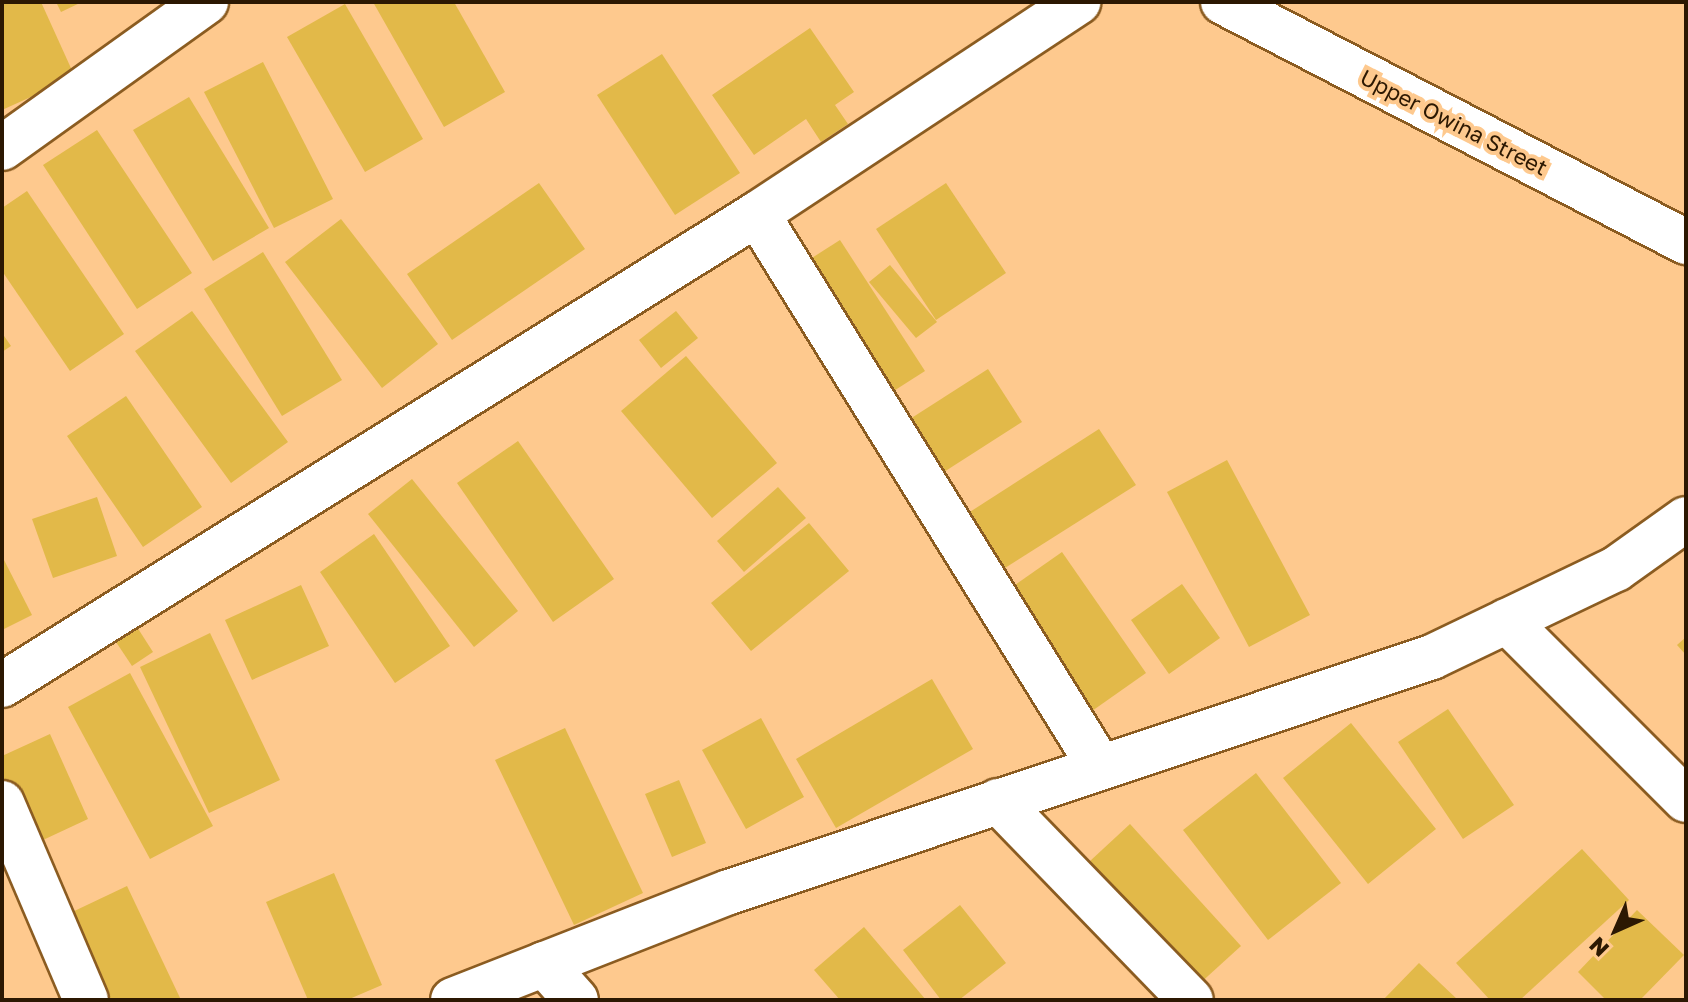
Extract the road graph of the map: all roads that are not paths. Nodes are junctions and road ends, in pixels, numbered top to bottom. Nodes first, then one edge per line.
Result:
1 (206, 2) edge
2 (1078, 2) edge
3 (1223, 2) edge
4 (2, 148) edge
5 (757, 214) junction
6 (1686, 242) edge
7 (1686, 519) edge
8 (1507, 621) junction
9 (2, 685) edge
10 (1100, 767) junction
11 (1686, 800) edge
12 (998, 801) junction
13 (2, 803) edge
14 (544, 964) junction
15 (86, 1000) edge
16 (453, 1000) edge
17 (576, 1000) edge
18 (1191, 1000) edge

1 - 4 street
2 - 5 street
3 - 6 street, Upper Owina Street
5 - 9 street
5 - 10 street
7 - 8 street
8 - 10 street
8 - 11 street
10 - 12 street
12 - 14 street
12 - 18 street
13 - 15 street
14 - 16 street
14 - 17 street

